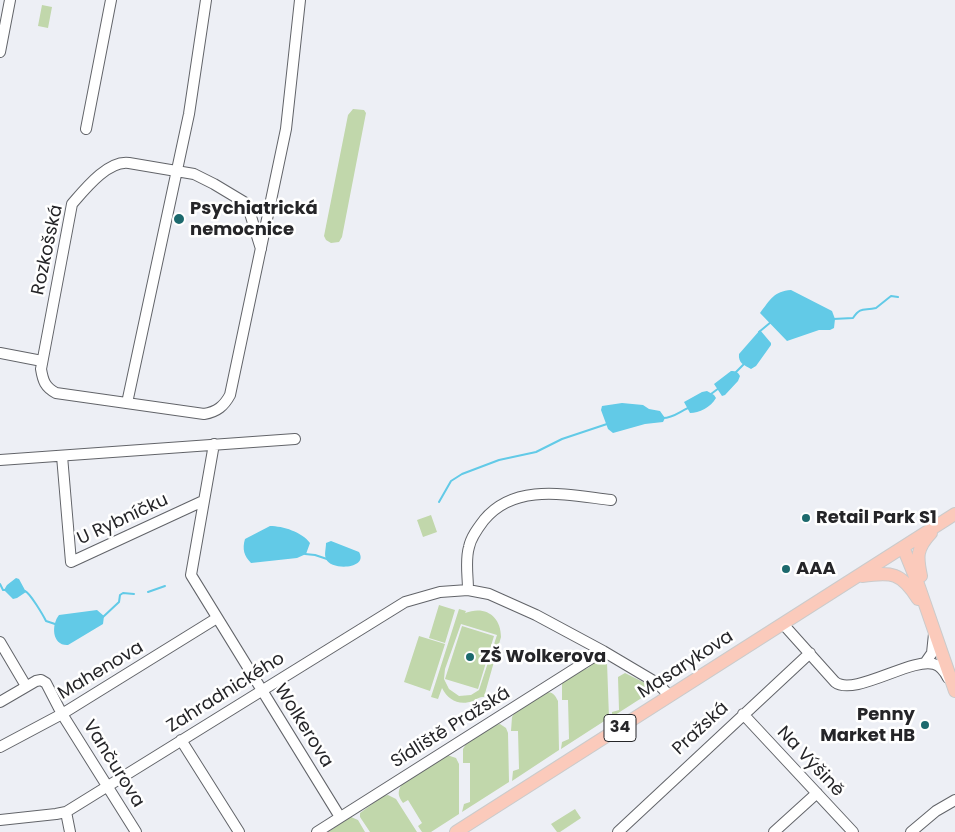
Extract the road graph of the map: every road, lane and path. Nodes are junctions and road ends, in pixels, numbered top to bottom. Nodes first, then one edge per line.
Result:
1 (10, 0) edge
2 (111, 0) edge
3 (206, 0) edge
4 (300, 0) edge
5 (0, 52) edge
6 (86, 129) dead end
7 (177, 171) junction
8 (261, 248) junction
9 (0, 353) edge
10 (42, 361) junction
11 (127, 403) junction
12 (295, 439) dead end
13 (214, 444) junction
14 (62, 456) junction
15 (0, 460) edge
16 (611, 500) dead end
17 (203, 501) junction
18 (955, 514) edge
19 (940, 524) junction
20 (903, 547) junction
21 (858, 576) junction
22 (468, 590) junction
23 (217, 618) junction
24 (783, 624) junction
25 (933, 625) junction
26 (0, 642) edge
27 (603, 651) junction
28 (810, 654) junction
29 (925, 663) junction
30 (26, 686) junction
31 (261, 690) junction
32 (955, 690) edge
33 (670, 696) junction
34 (0, 702) edge
35 (62, 714) junction
36 (743, 714) junction
37 (181, 740) junction
38 (0, 747) edge
39 (108, 786) junction
40 (817, 793) junction
41 (955, 800) edge
42 (66, 812) junction
43 (340, 817) junction
44 (0, 820) edge
45 (70, 832) edge
46 (136, 832) edge
47 (239, 832) edge
48 (317, 832) edge
49 (456, 832) edge
50 (618, 832) edge
51 (774, 832) edge
52 (853, 832) edge
53 (911, 832) edge

1 - 5 street
2 - 6 street
3 - 7 street
4 - 8 street, Rozkošská
7 - 8 street, Rozkošská
7 - 10 street, Rozkošská
7 - 11 street
8 - 11 street, Rozkošská
9 - 10 street
10 - 11 street, Rozkošská
12 - 13 street
13 - 14 street
13 - 17 street
14 - 15 street
14 - 17 street, U Rybníčku
16 - 22 street
17 - 23 street, Wolkerova
18 - 19 main road
19 - 20 main road
19 - 25 main road
20 - 21 main road, 34
20 - 25 main road
21 - 24 main road, 34
21 - 25 main road
22 - 27 street, Zahradnického
22 - 31 street, Zahradnického
23 - 31 street, Wolkerova
23 - 35 street, Mahenova
24 - 28 street
24 - 33 main road, Masarykova / 34
25 - 29 street
25 - 32 main road
26 - 30 street
27 - 33 street, Zahradnického
27 - 43 street, Sídliště Pražská
28 - 29 street
28 - 36 street, Pražská
29 - 32 street
30 - 34 street
30 - 35 street, Vančurova
31 - 37 street, Zahradnického
31 - 43 street, Wolkerova
33 - 49 main road, Masarykova / 34
35 - 38 street, Mahenova
35 - 39 street, Vančurova
36 - 40 street, Na Výšině
36 - 50 street, Pražská
37 - 39 street, Zahradnického
37 - 47 street
39 - 42 street, Zahradnického
39 - 46 street, Vančurova
40 - 51 street
40 - 52 street, Na Výšině
41 - 53 street
42 - 44 street, Zahradnického
42 - 45 street
43 - 48 street, Sídliště Pražská

